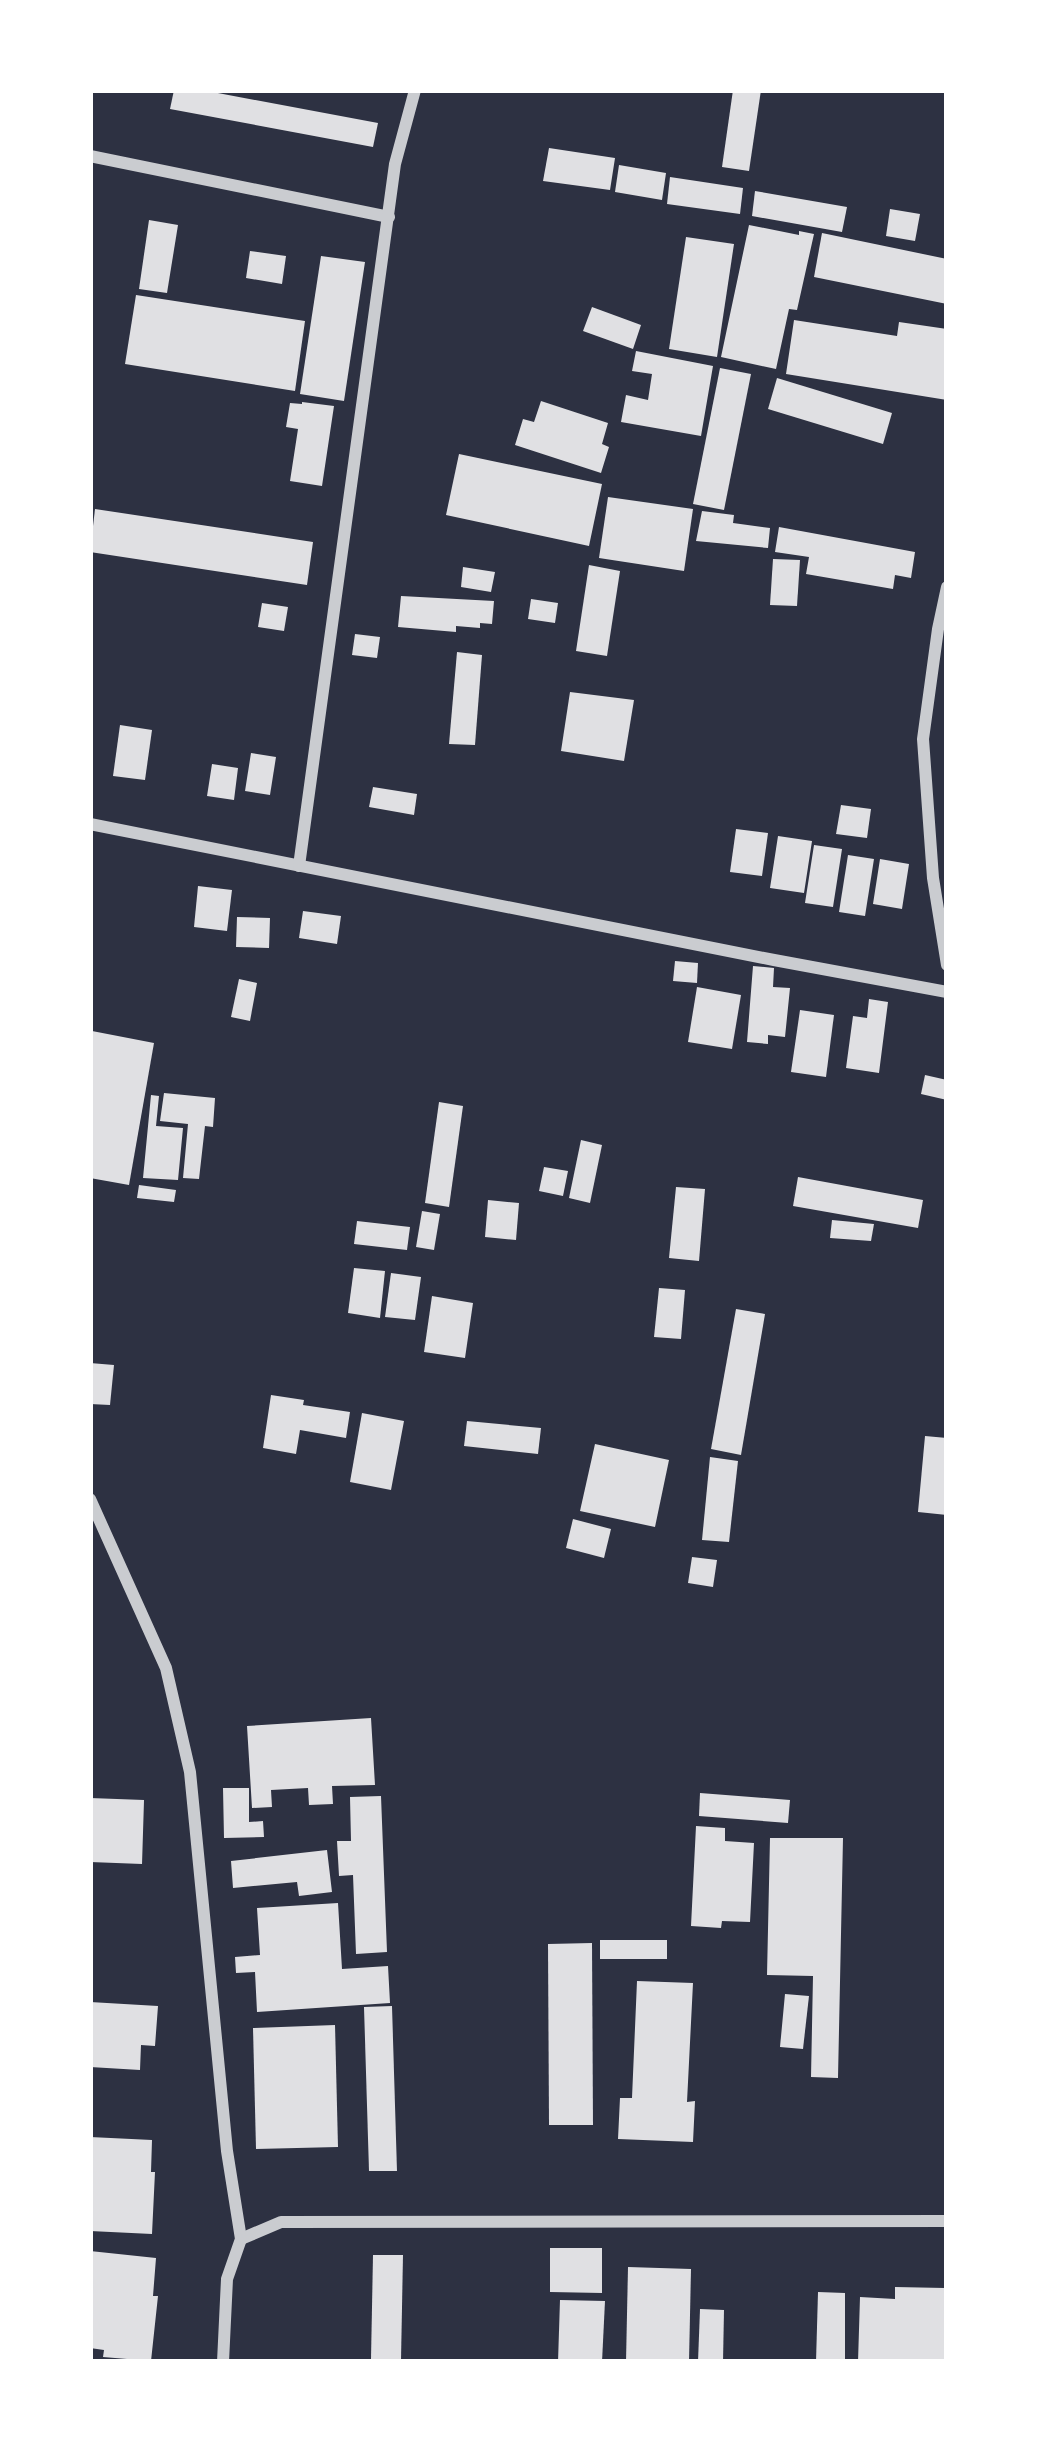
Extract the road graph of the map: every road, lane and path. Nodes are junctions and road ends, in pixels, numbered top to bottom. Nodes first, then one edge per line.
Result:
1 (415, 90) edge
2 (90, 156) edge
3 (389, 217) junction
4 (947, 587) edge
5 (90, 824) edge
6 (299, 866) junction
7 (947, 965) edge
8 (947, 992) edge
9 (90, 1499) edge
10 (947, 2221) edge
11 (242, 2239) junction
12 (224, 2362) edge

1 - 3 street
2 - 3 street
3 - 6 street
4 - 7 street
5 - 6 street
6 - 8 street
9 - 11 street
10 - 11 street
11 - 12 street

